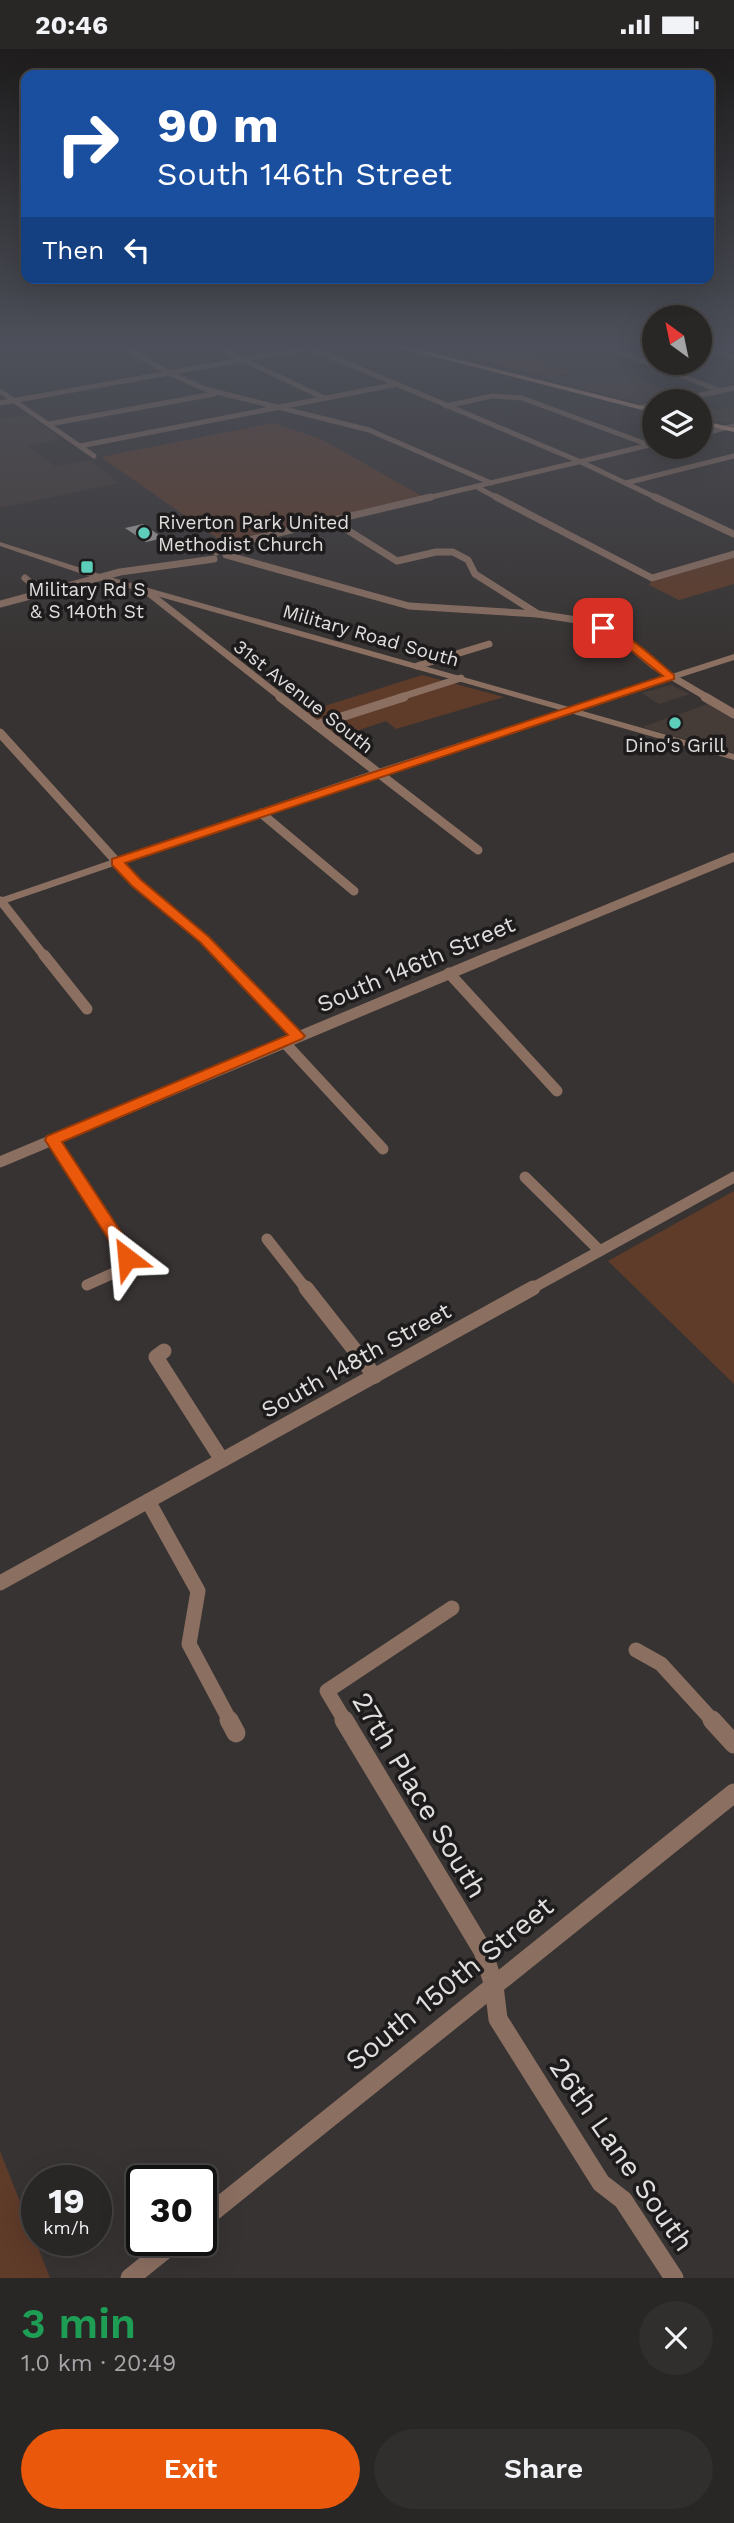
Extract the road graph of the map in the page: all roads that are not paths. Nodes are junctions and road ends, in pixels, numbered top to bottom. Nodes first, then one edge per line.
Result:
1 (81, 447) edge
2 (409, 447) edge
3 (544, 447) edge
4 (642, 447) edge
5 (94, 456) dead end
6 (734, 456) edge
7 (581, 462) junction
8 (491, 483) junction
9 (626, 483) junction
10 (477, 487) junction
11 (333, 521) junction
12 (734, 526) edge
13 (724, 529) junction
14 (734, 534) edge
15 (0, 544) edge
16 (734, 554) edge
17 (218, 555) junction
18 (24, 577) dead end
19 (103, 578) junction
20 (145, 590) junction
21 (42, 593) junction
22 (0, 604) edge
23 (538, 614) junction
24 (489, 644) dead end
25 (734, 657) edge
26 (417, 666) junction
27 (671, 677) junction
28 (461, 678) junction
29 (568, 710) junction
30 (734, 714) edge
31 (316, 725) junction
32 (0, 733) edge
33 (734, 757) edge
34 (376, 773) junction
35 (261, 813) junction
36 (478, 850) dead end
37 (734, 856) edge
38 (116, 862) junction
39 (354, 891) dead end
40 (1, 902) edge
41 (449, 973) junction
42 (87, 1009) dead end
43 (297, 1036) junction
44 (284, 1042) junction
45 (556, 1091) dead end
46 (52, 1140) junction
47 (383, 1149) dead end
48 (0, 1162) edge
49 (525, 1177) dead end
50 (734, 1177) edge
51 (267, 1239) dead end
52 (599, 1250) junction
53 (87, 1285) dead end
54 (164, 1351) dead end
55 (376, 1375) junction
56 (222, 1460) junction
57 (148, 1501) junction
58 (0, 1583) edge
59 (452, 1608) dead end
60 (636, 1650) dead end
61 (236, 1733) dead end
62 (734, 1744) edge
63 (733, 1794) edge
64 (494, 1986) junction
65 (217, 2208) edge
66 (157, 2256) edge
67 (130, 2278) edge
68 (674, 2278) edge

1 - 5 street
2 - 8 street
3 - 7 street
4 - 7 street
6 - 9 street
7 - 8 street
7 - 9 street
8 - 10 street
9 - 13 street
10 - 11 street
10 - 16 street
11 - 17 street
11 - 23 street
12 - 13 street
13 - 14 street
15 - 19 street, Military Road South
17 - 19 street
17 - 23 street
18 - 21 street
19 - 20 street, Military Road South
19 - 21 street
20 - 26 street, Military Road South
20 - 31 street, 31st Avenue South
21 - 22 street
23 - 27 street
24 - 26 street
25 - 27 street
26 - 28 street, Military Road South
27 - 29 street
27 - 30 street
28 - 29 street, Military Road South
28 - 31 street
29 - 33 street, Military Road South
29 - 34 street
31 - 34 street, 31st Avenue South
32 - 38 street
34 - 35 street
34 - 36 street, 31st Avenue South
35 - 38 street
35 - 39 street
37 - 41 street, South 146th Street
38 - 40 street
38 - 43 street
40 - 42 street
41 - 43 street, South 146th Street
41 - 45 street
43 - 44 street, South 146th Street
44 - 46 street, South 146th Street
44 - 47 street
46 - 48 street, South 146th Street
46 - 53 street
49 - 52 street
50 - 52 street, South 148th Street
51 - 55 street
52 - 55 street, South 148th Street
54 - 56 street
55 - 56 street, South 148th Street
56 - 57 street, South 148th Street
57 - 58 street, South 148th Street
57 - 61 street
59 - 64 street, 27th Place South
60 - 62 street
63 - 64 street, South 150th Street
64 - 65 street, South 150th Street
64 - 68 street, 26th Lane South
66 - 67 street

